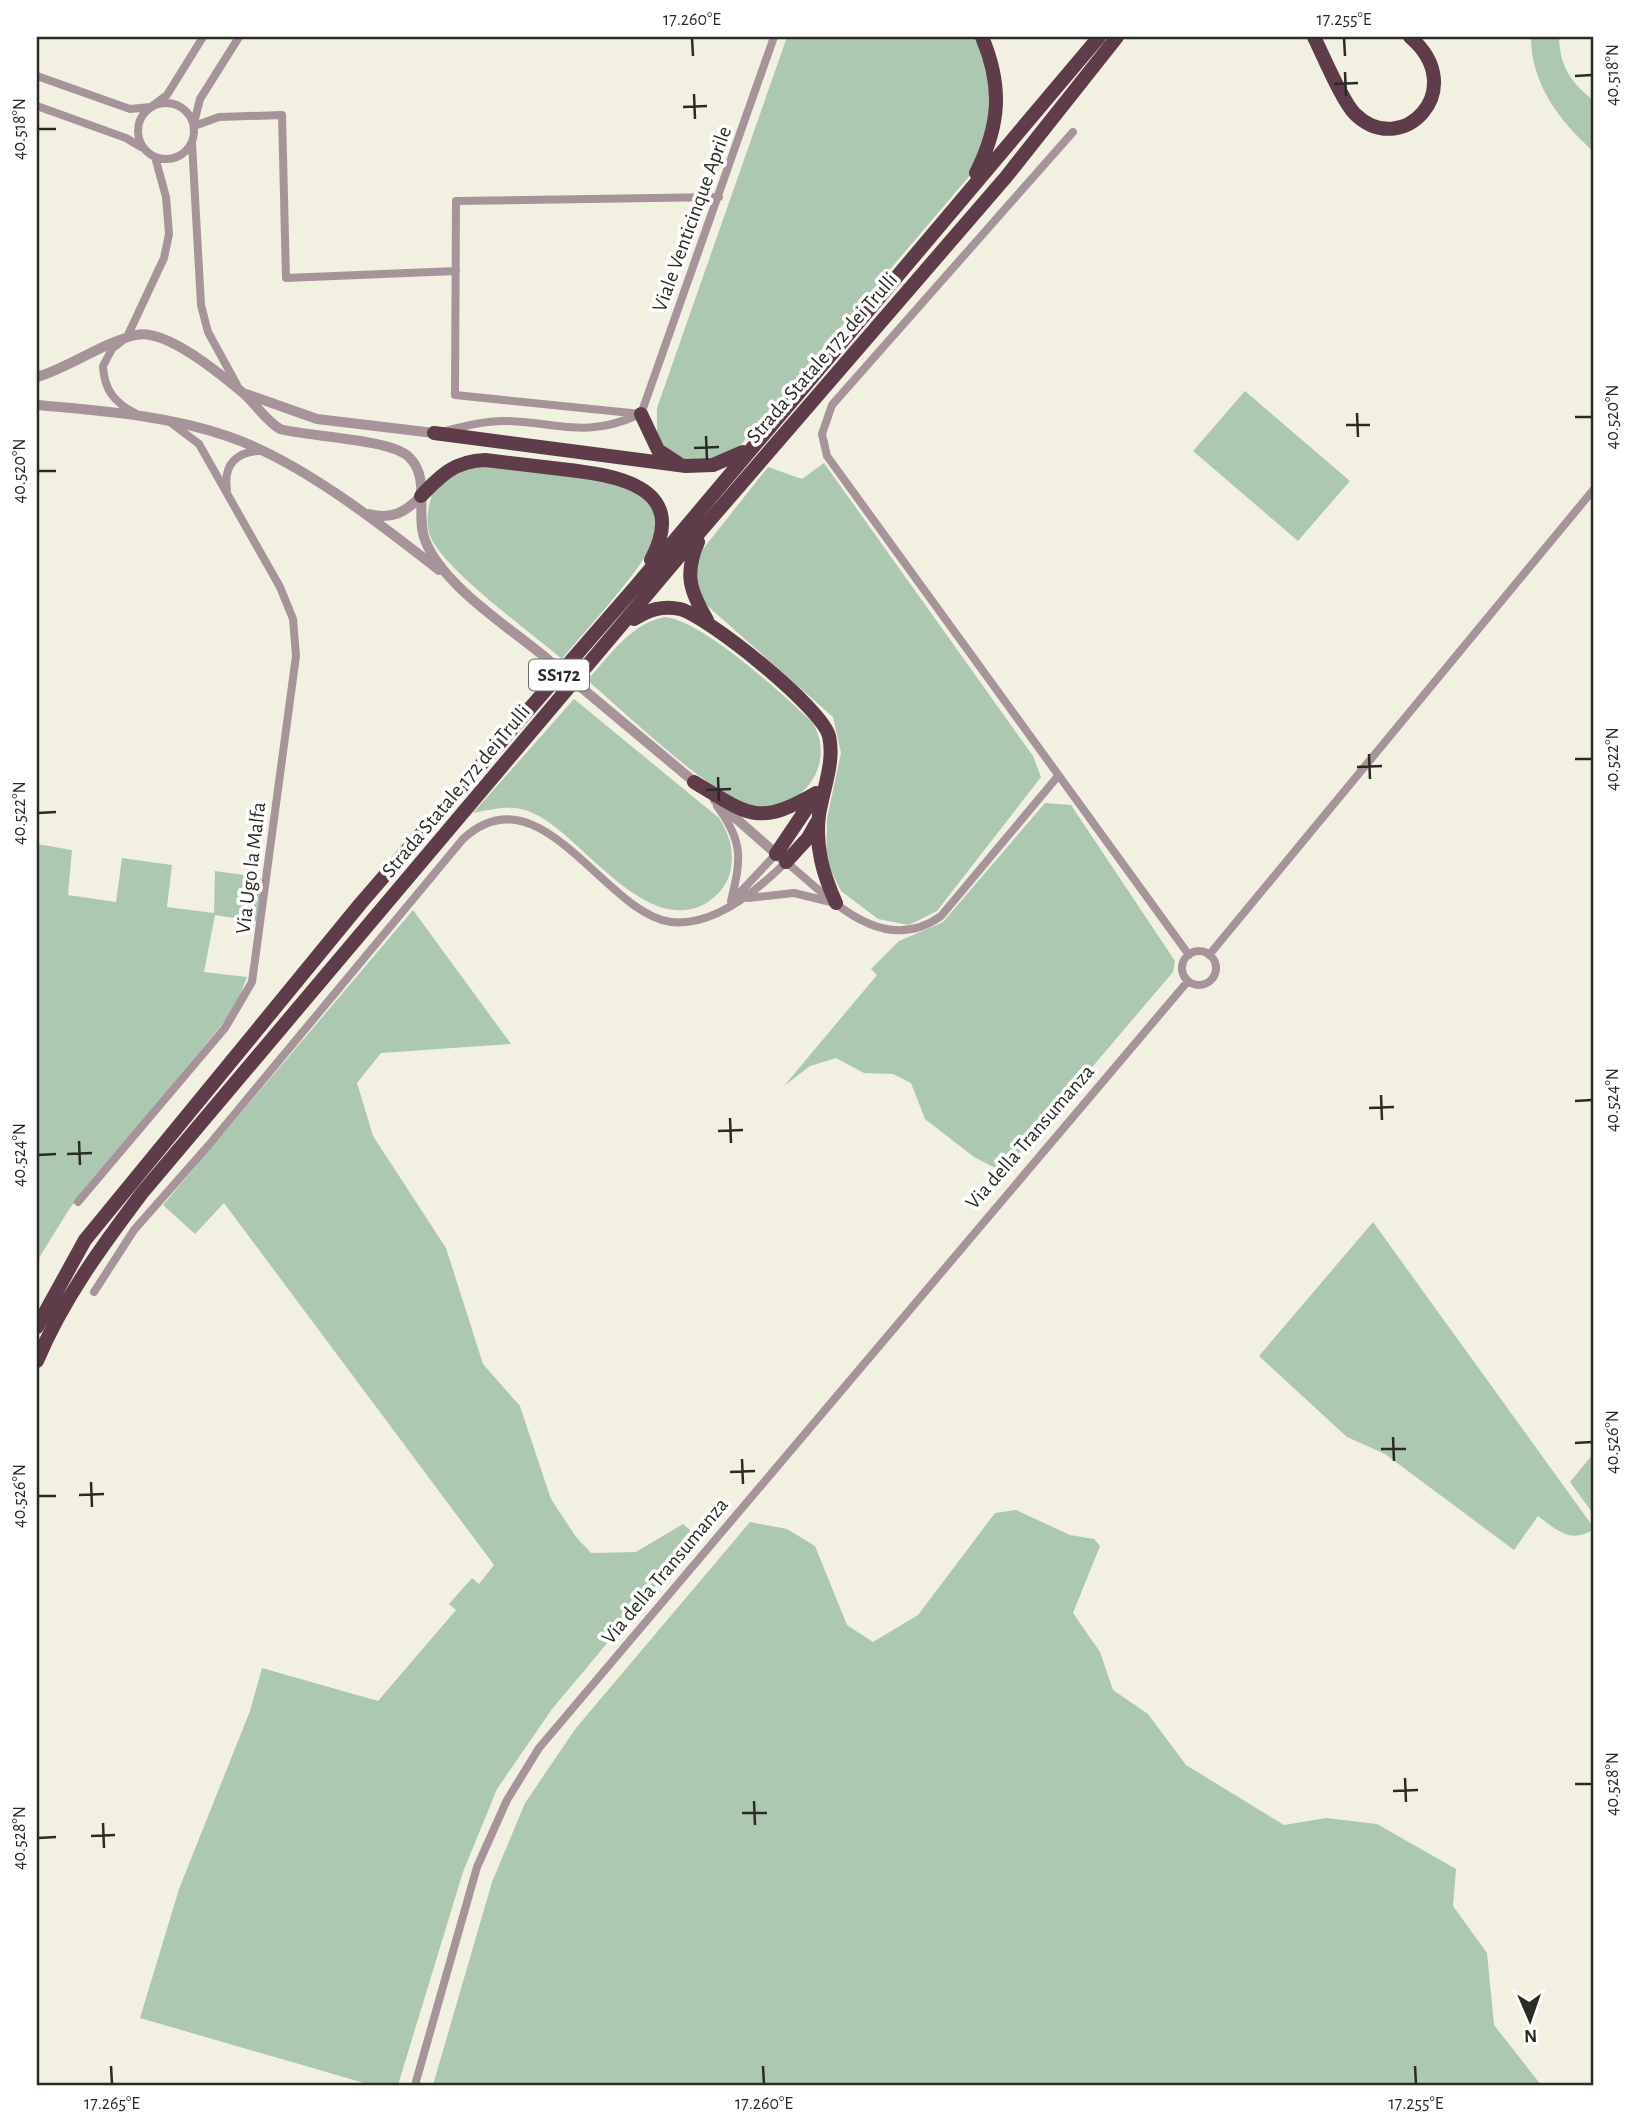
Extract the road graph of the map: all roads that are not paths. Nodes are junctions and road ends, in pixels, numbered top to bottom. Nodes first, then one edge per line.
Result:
1 (203, 37) edge
2 (239, 37) edge
3 (774, 37) edge
4 (982, 37) edge
5 (1099, 37) edge
6 (1117, 37) edge
7 (1314, 37) edge
8 (1410, 37) edge
9 (37, 76) edge
10 (37, 106) edge
11 (151, 107) junction
12 (194, 126) junction
13 (1073, 132) dead end
14 (192, 143) junction
15 (144, 149) junction
16 (155, 157) junction
17 (967, 193) junction
18 (719, 197) junction
19 (456, 271) junction
20 (127, 337) junction
21 (37, 377) edge
22 (243, 393) junction
23 (37, 405) edge
24 (641, 414) junction
25 (139, 415) junction
26 (166, 420) junction
27 (434, 433) junction
28 (758, 440) junction
29 (261, 451) junction
30 (686, 466) junction
31 (1594, 489) edge
32 (229, 495) junction
33 (421, 496) junction
34 (355, 508) junction
35 (704, 527) junction
36 (453, 580) junction
37 (636, 586) junction
38 (708, 621) junction
39 (617, 634) junction
40 (1058, 776) junction
41 (827, 777) junction
42 (694, 782) junction
43 (816, 793) junction
44 (708, 794) junction
45 (819, 816) junction
46 (781, 858) junction
47 (836, 903) junction
48 (730, 904) junction
49 (1189, 955) junction
50 (1209, 955) junction
51 (1188, 981) junction
52 (78, 1202) dead end
53 (94, 1292) dead end
54 (37, 1326) edge
55 (37, 1361) edge
56 (415, 2085) edge

1 - 11 street
2 - 12 street
3 - 18 street, Viale Venticinque Aprile
4 - 17 highway
5 - 17 highway, Strada Statale 172 dei Trulli / SS172
6 - 35 highway, Strada Statale 172 dei Trulli / SS172
7 - 8 highway
9 - 11 street
10 - 15 street
11 - 12 street
11 - 15 street
12 - 14 street
12 - 19 street
13 - 40 street
14 - 16 street
14 - 22 street
15 - 16 street
16 - 20 street
17 - 28 highway, Strada Statale 172 dei Trulli / SS172
18 - 19 street
18 - 24 street, Viale Venticinque Aprile
19 - 24 street
20 - 21 street
20 - 22 street
20 - 25 street
22 - 27 street
22 - 33 street
23 - 25 street
24 - 27 street
24 - 30 highway
25 - 26 street
26 - 29 street
26 - 32 street, Via Ugo la Malfa
27 - 30 highway
28 - 30 highway
28 - 37 highway, Strada Statale 172 dei Trulli / SS172
29 - 32 street
29 - 34 street
31 - 50 street
32 - 52 street, Via Ugo la Malfa
33 - 34 street
33 - 36 street
33 - 37 highway
34 - 36 street
35 - 38 highway
35 - 39 highway, Strada Statale 172 dei Trulli / SS172
36 - 42 street, bridge
37 - 54 highway, Strada Statale 172 dei Trulli / SS172
38 - 39 highway
38 - 41 highway
39 - 55 highway, Strada Statale 172 dei Trulli / SS172
40 - 47 street
40 - 49 street
41 - 43 highway
41 - 45 highway
42 - 43 highway
42 - 44 street
43 - 46 highway
44 - 46 street
44 - 48 street
45 - 46 highway
45 - 47 highway
46 - 47 street
46 - 48 street
47 - 48 street
48 - 53 street
49 - 50 street
49 - 51 street
50 - 51 street
51 - 56 street, Via della Transumanza

